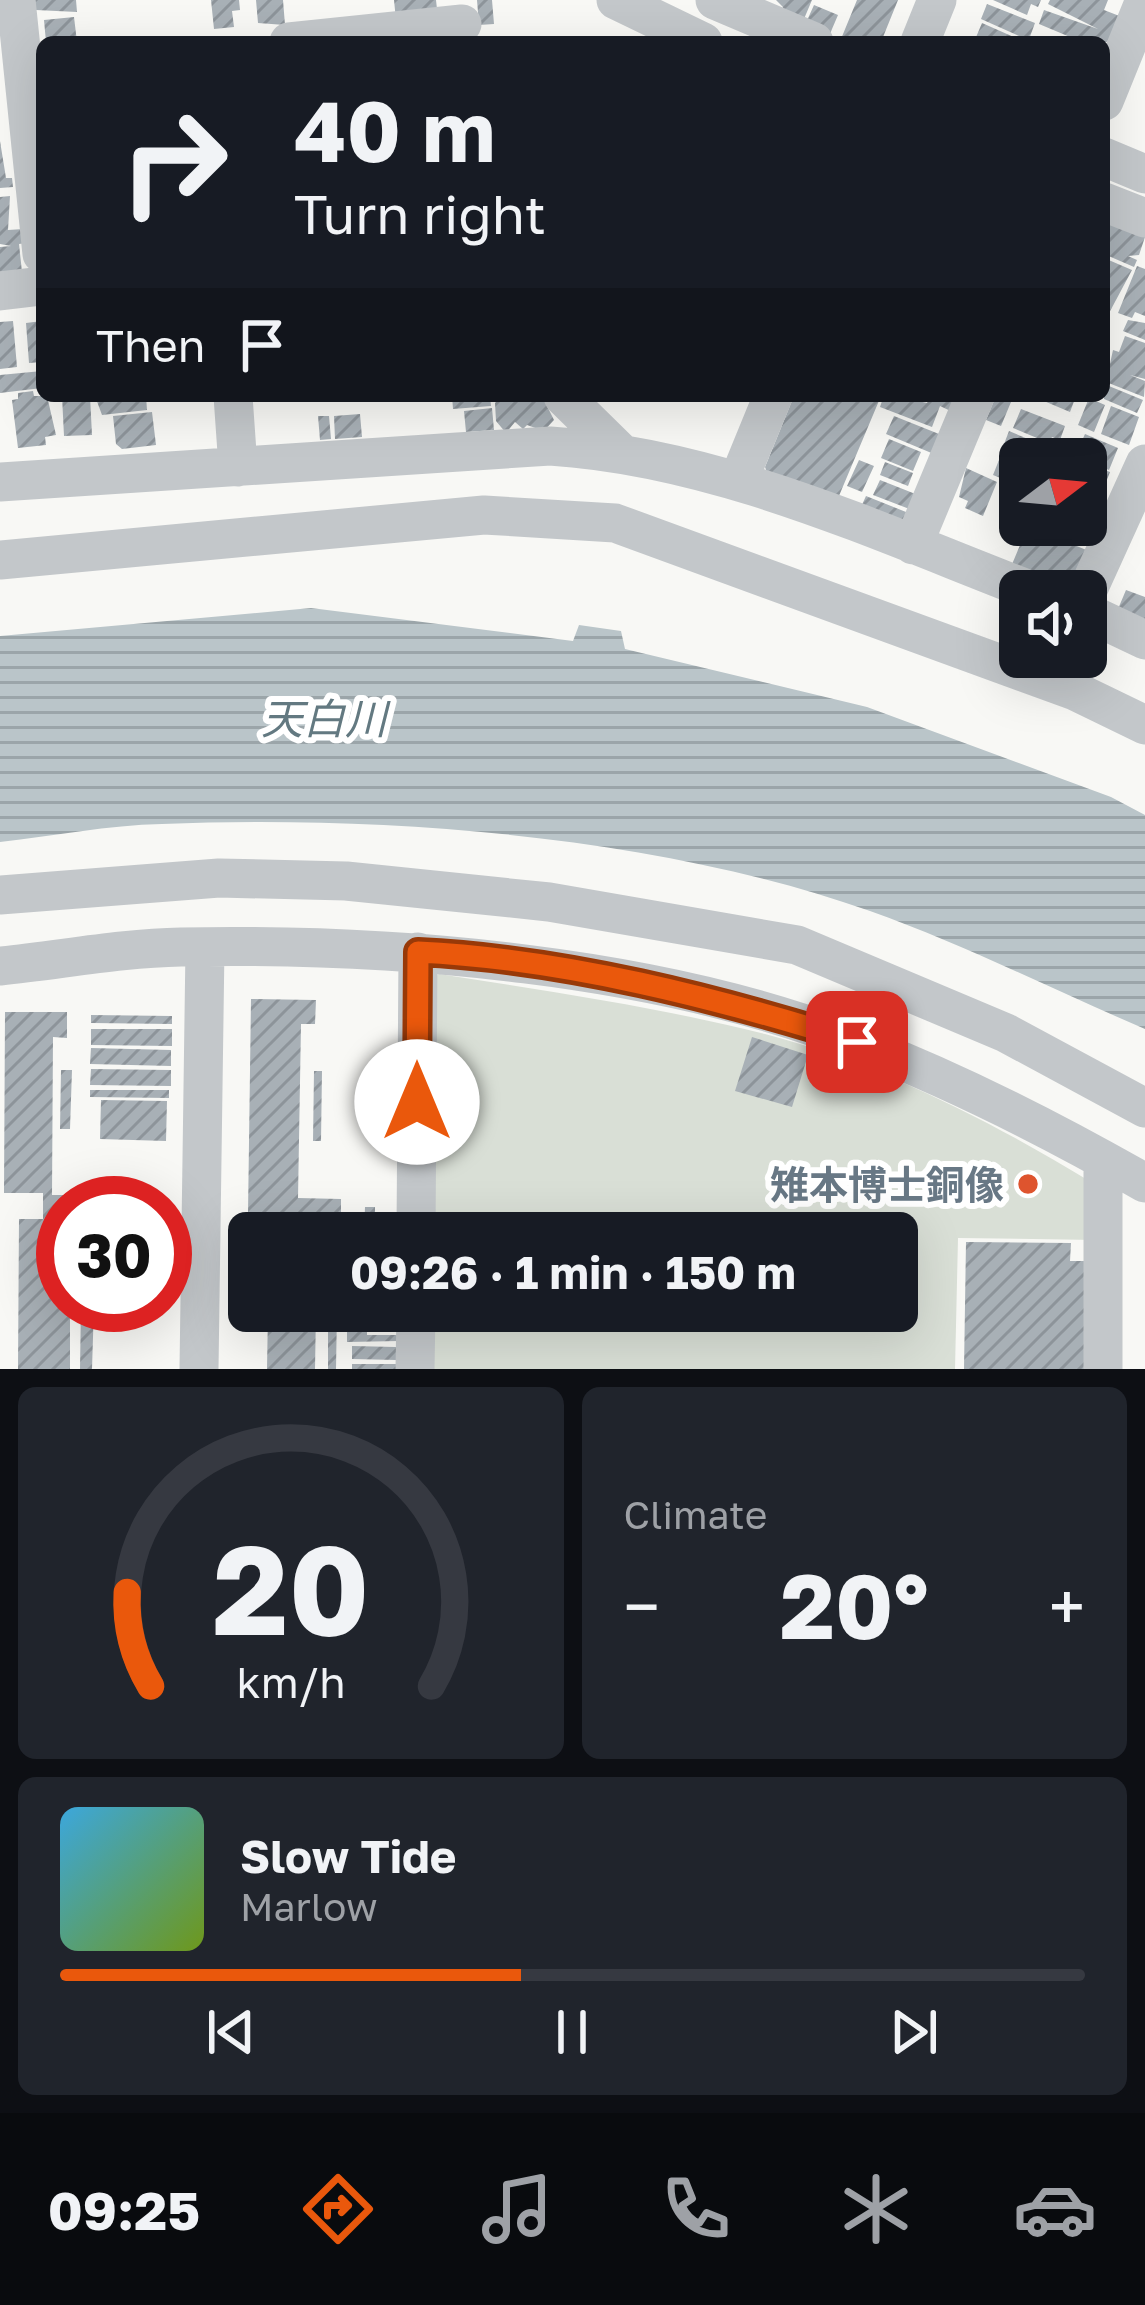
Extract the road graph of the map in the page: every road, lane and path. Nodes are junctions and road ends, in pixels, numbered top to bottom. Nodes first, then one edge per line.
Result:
1 (16, 0) edge
2 (616, 0) edge
3 (938, 0) edge
4 (1145, 0) edge
5 (726, 2) edge
6 (462, 22) edge
7 (341, 36) edge
8 (691, 36) edge
9 (801, 36) edge
10 (923, 36) edge
11 (32, 69) edge
12 (1110, 86) edge
13 (36, 143) edge
14 (1110, 159) edge
15 (1145, 174) edge
16 (1110, 204) edge
17 (1145, 218) edge
18 (36, 287) edge
19 (0, 290) edge
20 (233, 402) edge
21 (569, 402) edge
22 (770, 402) edge
23 (973, 402) edge
24 (618, 450) junction
25 (1145, 464) edge
26 (238, 467) junction
27 (739, 479) junction
28 (0, 482) edge
29 (913, 545) junction
30 (0, 560) edge
31 (1097, 570) edge
32 (999, 578) edge
33 (1107, 622) edge
34 (1145, 640) edge
35 (1145, 725) edge
36 (0, 895) edge
37 (205, 947) junction
38 (418, 952) junction
39 (0, 966) edge
40 (1145, 1108) edge
41 (1103, 1163) junction
42 (1145, 1183) edge
43 (416, 1212) edge
44 (416, 1332) edge
45 (199, 1369) edge
46 (415, 1369) edge
47 (1103, 1369) edge

1 - 11 street
2 - 8 street
3 - 10 street
4 - 12 street
5 - 9 street
6 - 7 street
11 - 13 street
14 - 15 street
16 - 17 street
18 - 19 street
20 - 26 street
21 - 24 street
22 - 27 street
23 - 29 street
24 - 26 street
24 - 27 street
25 - 31 street
26 - 28 street
27 - 29 street
29 - 32 street
30 - 35 street
33 - 34 street
36 - 40 street
37 - 38 street
37 - 39 street
37 - 45 street
38 - 41 street
38 - 43 street
41 - 42 street
41 - 47 street
44 - 46 street

